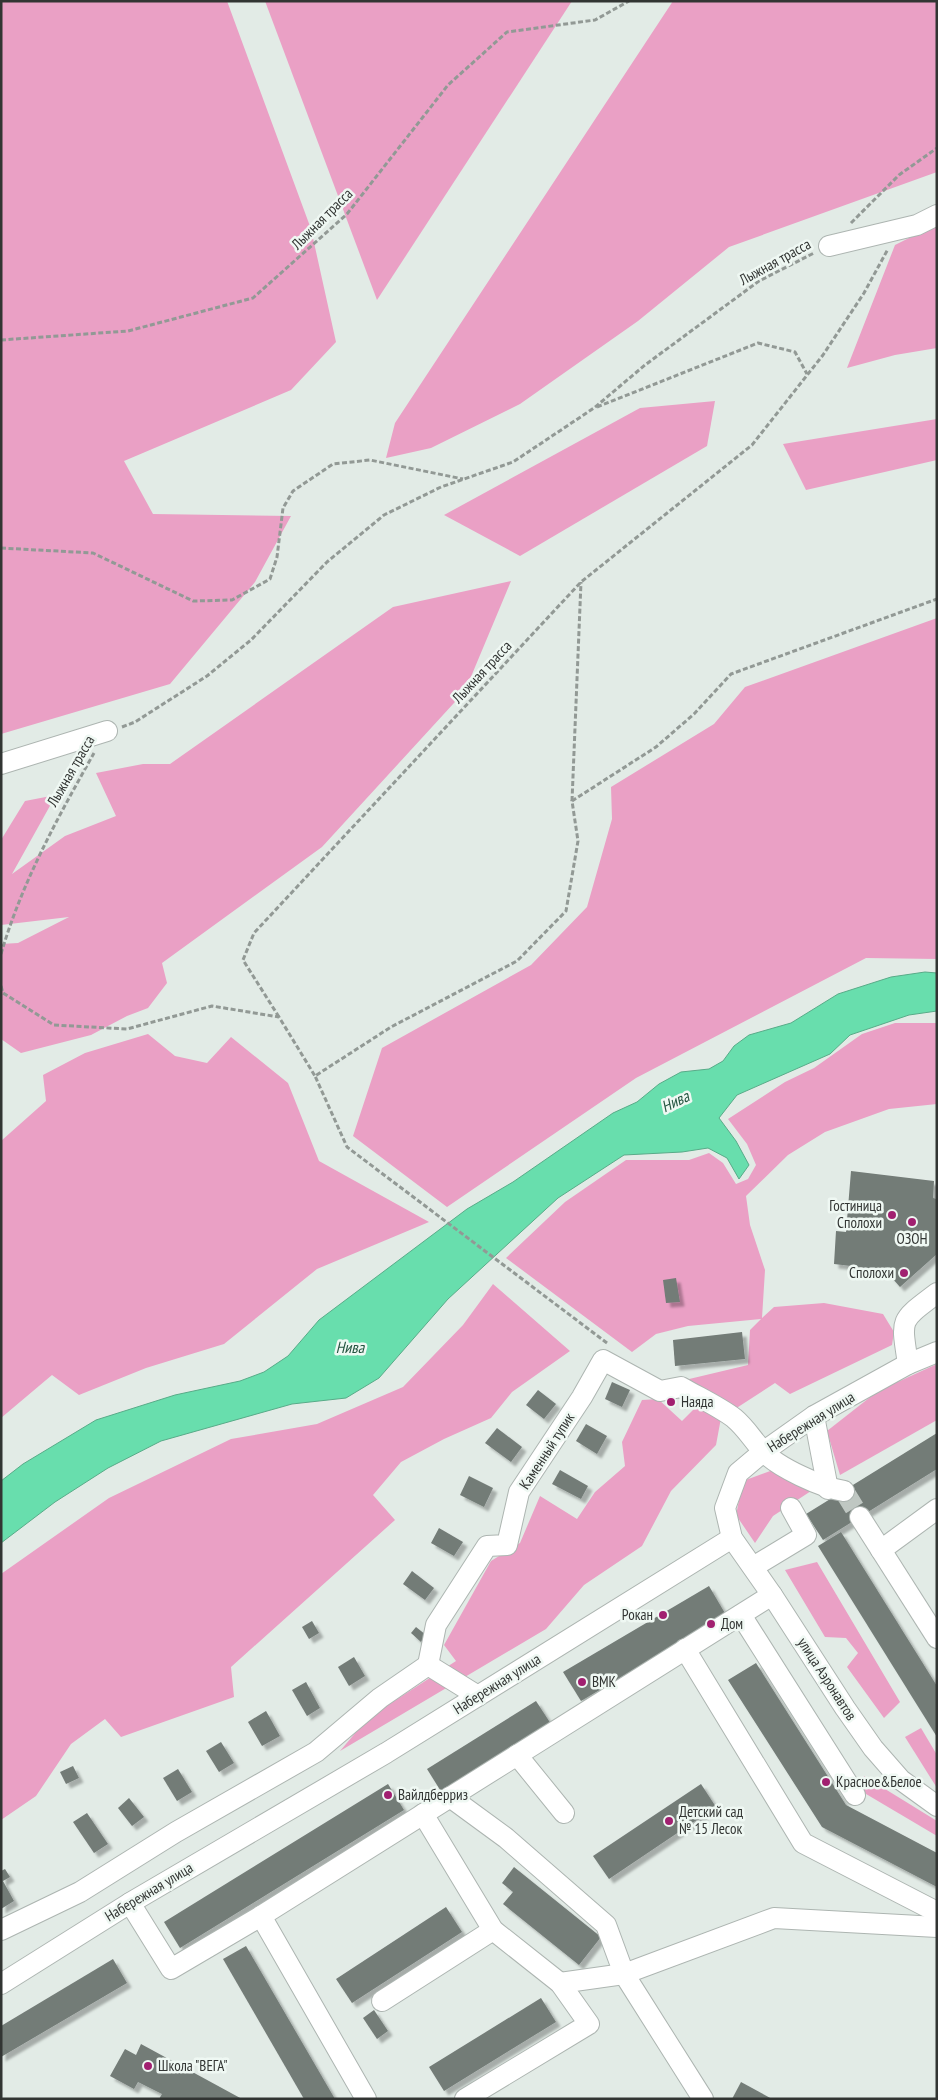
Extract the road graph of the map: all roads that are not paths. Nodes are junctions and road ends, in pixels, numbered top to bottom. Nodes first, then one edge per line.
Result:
1 (937, 215) edge
2 (829, 246) road end
3 (107, 731) road end
4 (1, 764) edge
5 (937, 1293) edge
6 (937, 1352) edge
7 (908, 1364) junction
8 (814, 1416) junction
9 (763, 1452) junction
10 (791, 1508) dead end
11 (937, 1509) edge
12 (860, 1517) tunnel mouth
13 (732, 1538) junction
14 (881, 1550) junction
15 (753, 1567) junction
16 (772, 1595) junction
17 (741, 1614) junction
18 (937, 1638) edge
19 (685, 1650) junction
20 (428, 1665) junction
21 (478, 1696) junction
22 (517, 1755) junction
23 (855, 1795) dead end
24 (450, 1797) junction
25 (937, 1806) edge
26 (564, 1813) dead end
27 (423, 1814) junction
28 (130, 1903) junction
29 (937, 1912) edge
30 (261, 1916) junction
31 (937, 1927) edge
32 (1, 1930) edge
33 (493, 1930) junction
34 (624, 1974) junction
35 (560, 1982) junction
36 (1, 1984) edge
37 (382, 2001) dead end
38 (366, 2099) edge
39 (465, 2099) edge
40 (703, 2099) edge

1 - 2 street
3 - 4 street
5 - 7 street
6 - 7 street, Набережная улица
7 - 8 street, Набережная улица
8 - 9 street, Набережная улица
8 - 9 street
9 - 13 street, Набережная улица
9 - 20 street, Каменный тупик
10 - 15 street
11 - 14 street
12 - 14 street
13 - 15 street, улица Аэронавтов
13 - 21 street, Набережная улица
14 - 18 street
15 - 16 street, улица Аэронавтов
16 - 17 street
16 - 25 street, улица Аэронавтов
17 - 19 street
17 - 23 street
19 - 22 street
19 - 29 street
20 - 21 street
20 - 32 street
21 - 28 street, Набережная улица
22 - 24 street
22 - 26 street
24 - 27 street
24 - 34 street
27 - 30 street
27 - 33 street
28 - 30 street
28 - 36 street, Набережная улица
30 - 38 street
31 - 34 street
33 - 35 street
33 - 37 street
34 - 35 street
34 - 40 street
35 - 39 street

